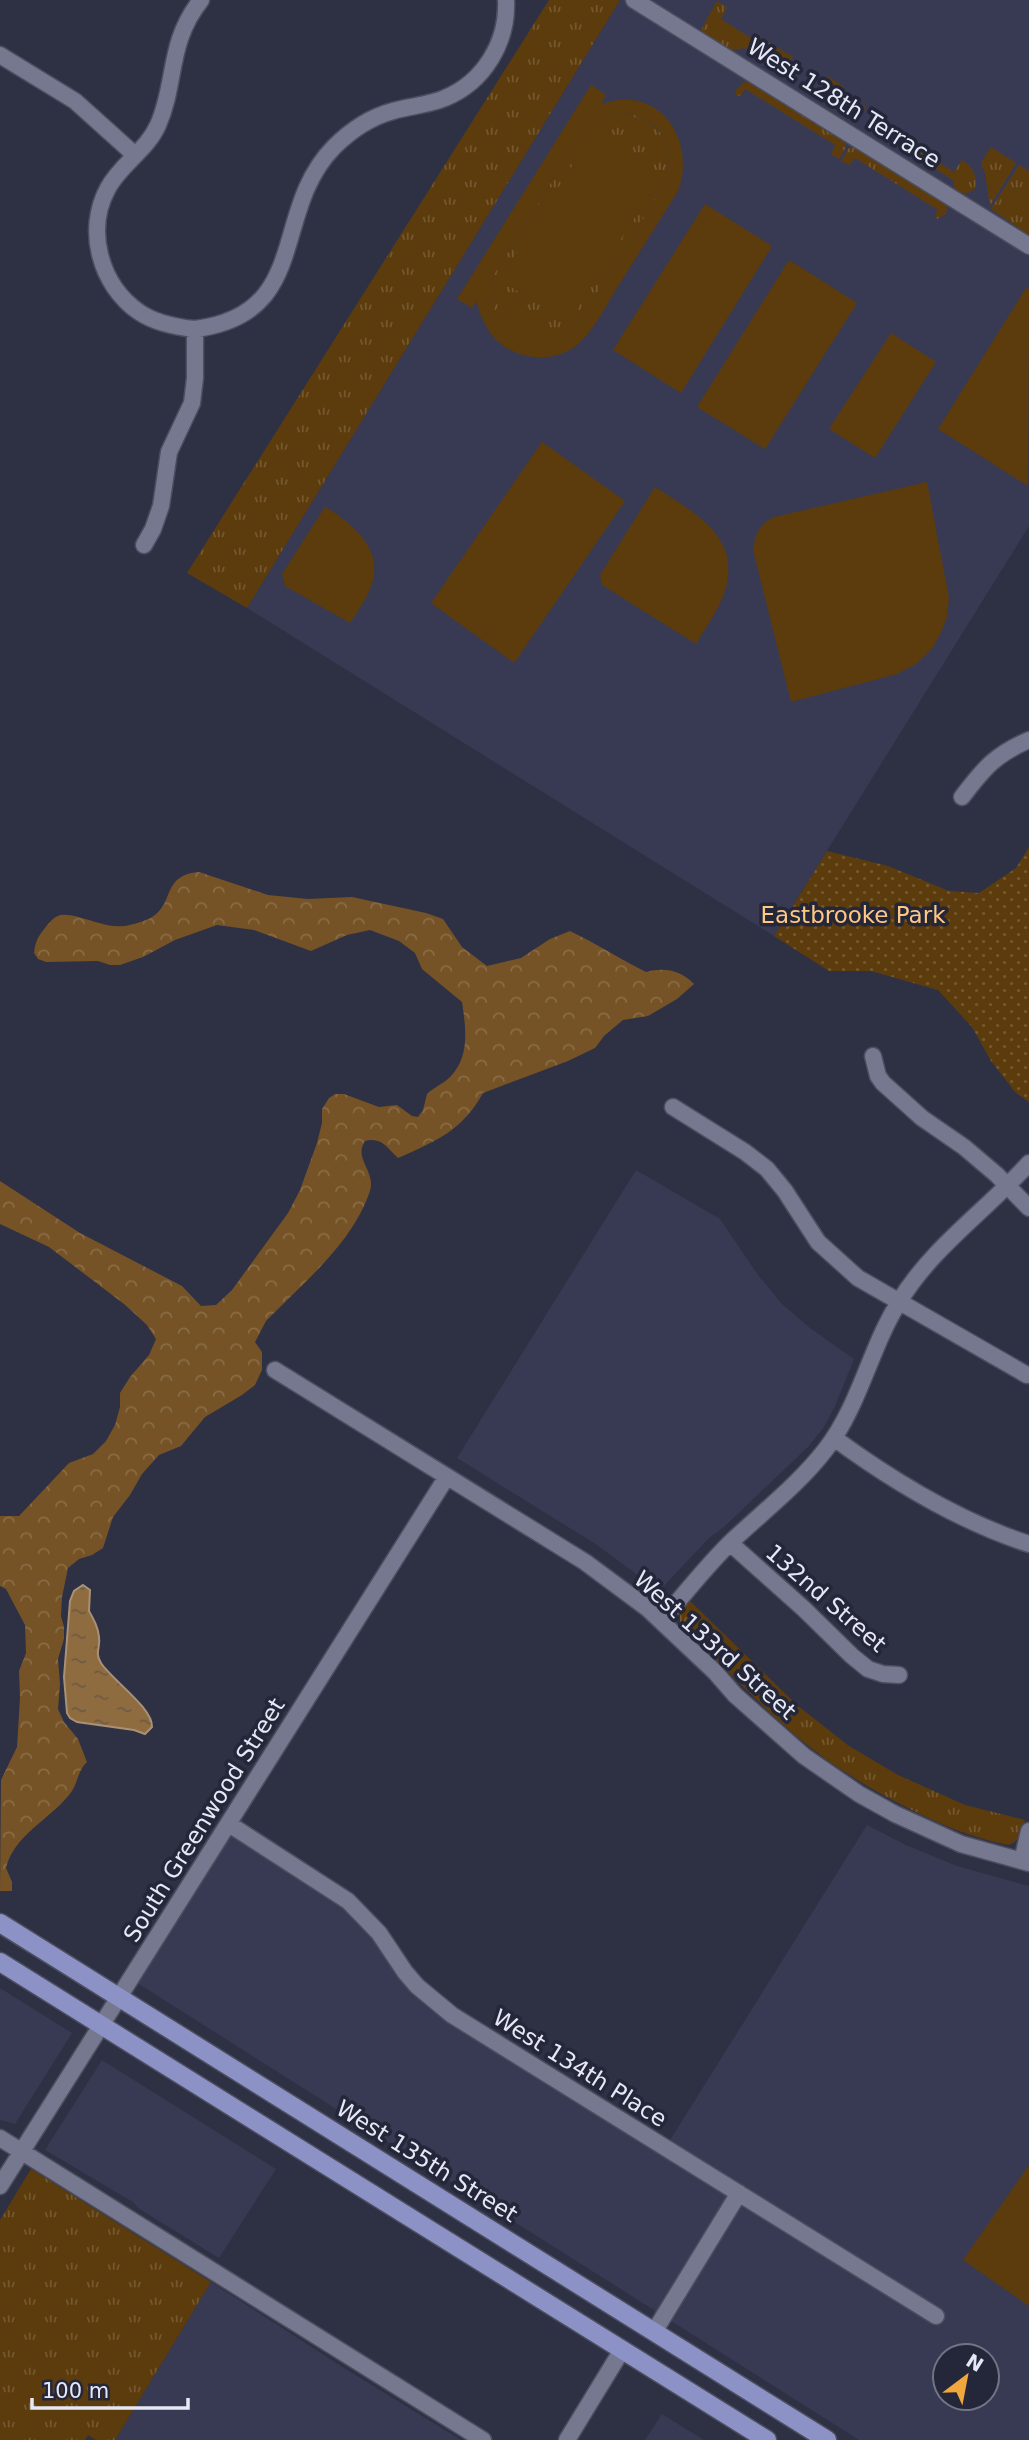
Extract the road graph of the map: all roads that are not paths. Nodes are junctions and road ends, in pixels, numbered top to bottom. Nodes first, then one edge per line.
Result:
1 (201, 0) edge
2 (506, 0) edge
3 (634, 0) edge
4 (0, 55) edge
5 (135, 155) junction
6 (1029, 246) edge
7 (195, 329) junction
8 (144, 545) dead end
9 (1029, 740) edge
10 (962, 797) dead end
11 (873, 1056) dead end
12 (673, 1107) dead end
13 (1029, 1163) edge
14 (1007, 1186) junction
15 (1029, 1208) edge
16 (899, 1301) junction
17 (275, 1370) dead end
18 (1027, 1375) dead end
19 (834, 1438) junction
20 (446, 1478) junction
21 (730, 1543) junction
22 (1029, 1544) edge
23 (661, 1621) junction
24 (899, 1675) dead end
25 (229, 1824) junction
26 (1029, 1831) edge
27 (1025, 1862) edge
28 (0, 1923) edge
29 (0, 1962) edge
30 (120, 1998) junction
31 (102, 2026) junction
32 (0, 2138) edge
33 (22, 2152) junction
34 (0, 2186) edge
35 (739, 2193) junction
36 (936, 2316) dead end
37 (654, 2332) junction
38 (622, 2350) junction
39 (483, 2440) edge
40 (567, 2440) edge
41 (767, 2440) edge
42 (827, 2440) edge

1 - 5 street
2 - 7 street
3 - 6 street, West 128th Terrace
4 - 5 street
5 - 7 street
7 - 8 street
9 - 10 street
11 - 14 street
12 - 16 street
13 - 14 street
14 - 15 street
14 - 16 street
16 - 18 street
16 - 19 street
17 - 20 street, West 133rd Street
19 - 21 street
19 - 22 street
20 - 23 street, West 133rd Street
20 - 25 street, South Greenwood Street
21 - 23 street
21 - 24 street, 132nd Street
23 - 27 street, West 133rd Street
25 - 30 street, South Greenwood Street
25 - 35 street, West 134th Place
26 - 27 street
28 - 30 main road, West 135th Street
29 - 31 main road
30 - 31 street, South Greenwood Street
30 - 37 main road, West 135th Street
31 - 33 street, South Greenwood Street
31 - 38 main road
32 - 33 street
33 - 34 street, South Greenwood Street
33 - 39 street
35 - 36 street, West 134th Place
35 - 37 street
37 - 42 main road, West 135th Street
38 - 40 street
38 - 41 main road

